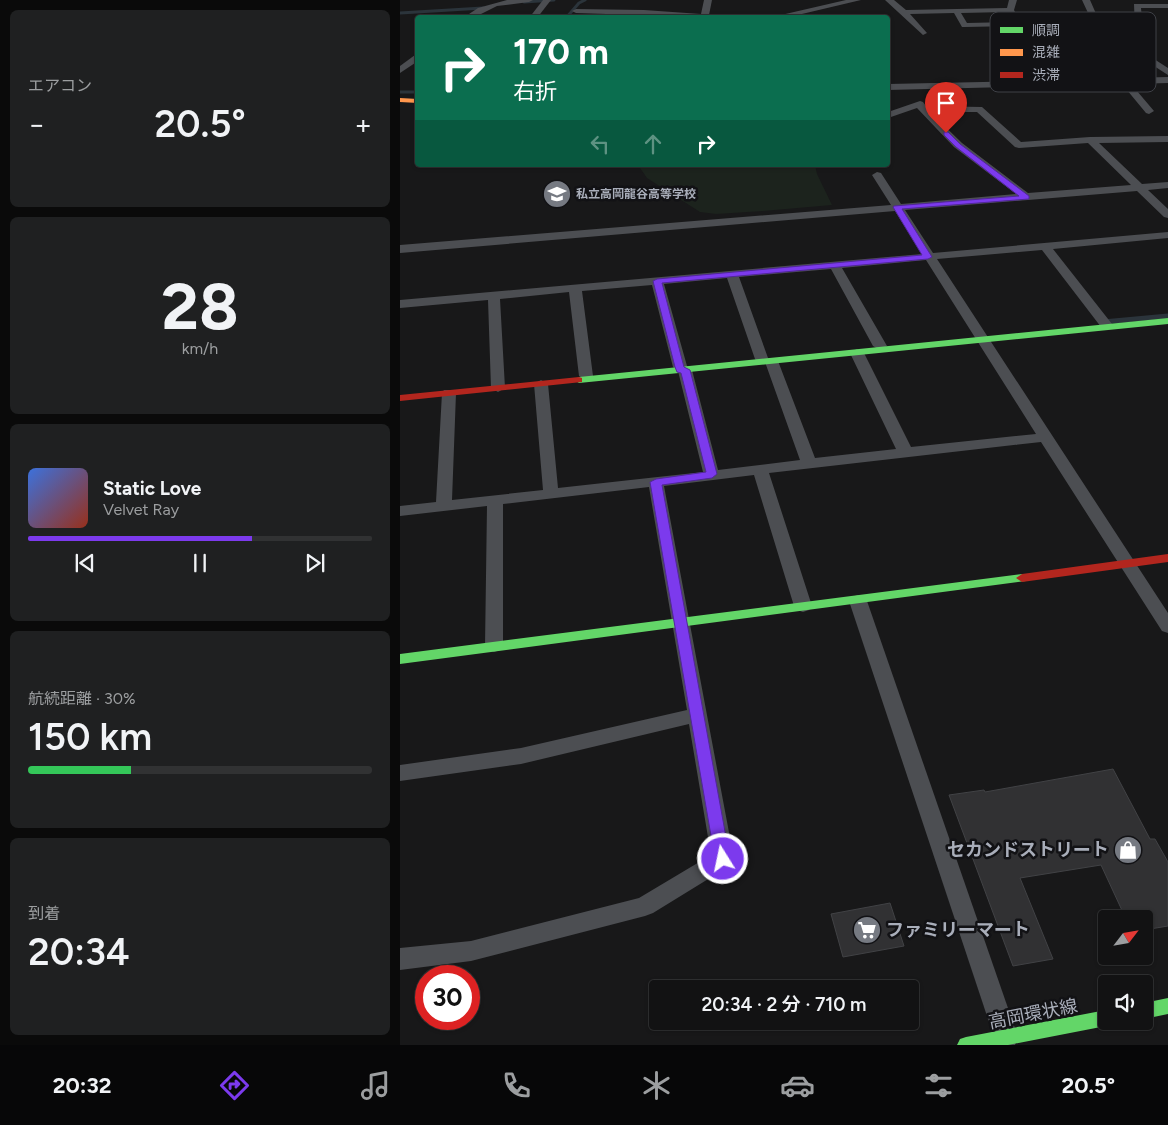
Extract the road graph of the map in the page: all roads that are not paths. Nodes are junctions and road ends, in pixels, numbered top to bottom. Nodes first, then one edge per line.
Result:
1 (529, 0) edge
2 (708, 0) edge
3 (857, 0) edge
4 (889, 0) edge
5 (1013, 0) edge
6 (1086, 0) edge
7 (547, 1) edge
8 (581, 4) dead end
9 (1168, 6) edge
10 (1010, 10) joint
11 (576, 11) junction
12 (956, 11) junction
13 (904, 12) junction
14 (1092, 12) edge
15 (1137, 12) edge
16 (470, 15) edge
17 (535, 15) edge
18 (573, 15) edge
19 (705, 15) joint
20 (786, 15) edge
21 (990, 25) edge
22 (923, 33) dead end
23 (415, 58) edge
24 (1156, 64) edge
25 (400, 70) edge
26 (1168, 72) edge
27 (990, 85) edge
28 (890, 87) edge
29 (918, 87) junction
30 (1133, 92) edge
31 (400, 100) edge
32 (415, 100) edge
33 (921, 107) junction
34 (1149, 111) dead end
35 (890, 115) edge
36 (1168, 139) edge
37 (1090, 140) junction
38 (877, 175) dead end
39 (1168, 185) edge
40 (1138, 188) junction
41 (1026, 197) junction
42 (897, 207) junction
43 (1168, 216) edge
44 (1168, 235) edge
45 (1045, 246) junction
46 (400, 249) edge
47 (928, 257) junction
48 (835, 266) junction
49 (732, 275) junction
50 (657, 281) junction
51 (575, 288) junction
52 (494, 296) junction
53 (400, 304) edge
54 (1168, 321) edge
55 (1107, 324) junction
56 (980, 336) junction
57 (880, 347) junction
58 (857, 353) junction
59 (764, 359) junction
60 (681, 368) junction
61 (586, 376) junction
62 (541, 384) junction
63 (498, 388) junction
64 (449, 393) junction
65 (400, 398) edge
66 (1047, 437) junction
67 (906, 453) junction
68 (809, 463) junction
69 (760, 470) junction
70 (712, 474) junction
71 (656, 482) junction
72 (550, 495) junction
73 (495, 500) junction
74 (444, 506) junction
75 (400, 511) edge
76 (1168, 558) edge
77 (1128, 563) junction
78 (858, 600) junction
79 (803, 606) junction
80 (681, 622) junction
81 (1168, 627) edge
82 (494, 646) junction
83 (400, 659) edge
84 (697, 715) junction
85 (400, 773) edge
86 (400, 960) edge
87 (1168, 1006) edge
88 (1153, 1009) edge
89 (1098, 1020) edge
90 (1006, 1037) junction
91 (966, 1045) edge

1 - 16 street
2 - 19 street
3 - 20 street
4 - 13 street
5 - 10 street
6 - 14 street
7 - 17 street
8 - 11 street
9 - 15 street
10 - 12 street
11 - 18 street
11 - 19 street
12 - 13 street
12 - 21 street
13 - 22 street
23 - 25 street
24 - 26 street
27 - 29 street
28 - 29 street
29 - 33 street
30 - 34 street
31 - 32 street
33 - 35 street
33 - 37 street
33 - 41 street
36 - 37 street
37 - 40 street
38 - 42 street
39 - 40 street
40 - 41 street
40 - 43 street
41 - 42 street
42 - 46 street
42 - 47 street
44 - 45 street
45 - 47 street
45 - 55 street
47 - 48 street
47 - 56 street
48 - 49 street
48 - 57 street
49 - 50 street
49 - 59 street
50 - 51 street
50 - 60 street
51 - 52 street
51 - 61 street
52 - 53 street
52 - 63 street
54 - 55 street
55 - 56 street
56 - 57 street
56 - 66 street
57 - 58 street
58 - 59 street
58 - 67 street
59 - 60 street
59 - 68 street
60 - 61 street
60 - 70 street
61 - 62 street
62 - 63 street
62 - 72 street
63 - 64 street
64 - 65 street
64 - 74 street
66 - 67 street
66 - 77 street
67 - 68 street
68 - 69 street
69 - 70 street
69 - 79 street
70 - 71 street
71 - 72 street
71 - 80 street
72 - 73 street
73 - 74 street
73 - 82 street
74 - 75 street
76 - 77 street
77 - 78 street
77 - 81 street
78 - 79 street
78 - 90 street
79 - 80 street
80 - 82 street
80 - 84 street
82 - 83 street
84 - 85 street
84 - 86 street
87 - 88 street
89 - 90 street, 高岡環状線
90 - 91 street, 高岡環状線

